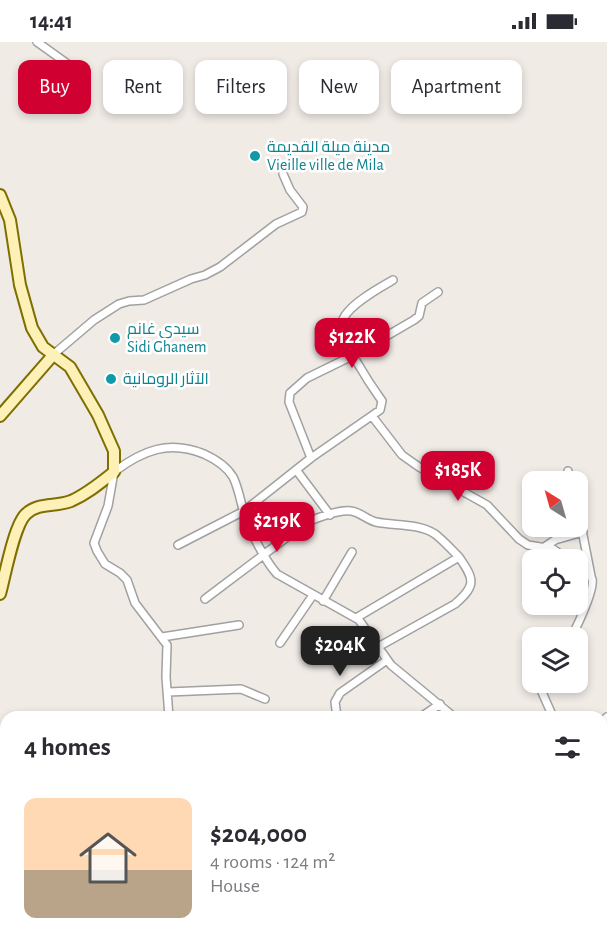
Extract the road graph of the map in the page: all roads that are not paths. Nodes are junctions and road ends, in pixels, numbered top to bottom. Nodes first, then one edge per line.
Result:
1 (37, 42) edge
2 (63, 60) edge
3 (283, 174) dead end
4 (0, 195) edge
5 (393, 280) dead end
6 (438, 292) dead end
7 (54, 354) junction
8 (354, 355) junction
9 (0, 416) edge
10 (372, 416) junction
11 (311, 458) junction
12 (297, 471) junction
13 (114, 472) junction
14 (244, 511) junction
15 (330, 515) junction
16 (566, 537) edge
17 (584, 537) edge
18 (178, 545) dead end
19 (546, 546) junction
20 (551, 549) edge
21 (352, 552) dead end
22 (264, 554) junction
23 (459, 556) junction
24 (588, 575) edge
25 (592, 579) junction
26 (0, 594) edge
27 (313, 596) junction
28 (206, 599) dead end
29 (323, 601) junction
30 (356, 618) junction
31 (239, 625) dead end
32 (575, 627) edge
33 (162, 637) junction
34 (280, 643) dead end
35 (378, 647) junction
36 (387, 660) junction
37 (168, 692) junction
38 (542, 693) edge
39 (265, 699) dead end
40 (440, 704) junction
41 (169, 711) edge
42 (336, 711) edge
43 (430, 711) edge
44 (448, 711) edge
45 (550, 711) edge

1 - 2 street
3 - 7 street
4 - 7 main road
5 - 8 street
6 - 8 street
7 - 9 main road
7 - 13 main road
8 - 10 street
8 - 11 street
10 - 11 street
10 - 19 street
11 - 12 street
12 - 14 street
12 - 15 street
13 - 14 street
13 - 26 main road
13 - 33 street
14 - 18 street
14 - 22 street
15 - 22 street
15 - 23 street
16 - 19 street
17 - 25 street
19 - 20 street
21 - 29 street
22 - 27 street
22 - 28 street
23 - 30 street
23 - 35 street
24 - 25 street
25 - 32 street
27 - 29 street
27 - 34 street
29 - 30 street
30 - 35 street
31 - 33 street
33 - 37 street
35 - 36 street
36 - 40 street
36 - 42 street
37 - 39 street
37 - 41 street
38 - 45 street
40 - 43 street
40 - 44 street

